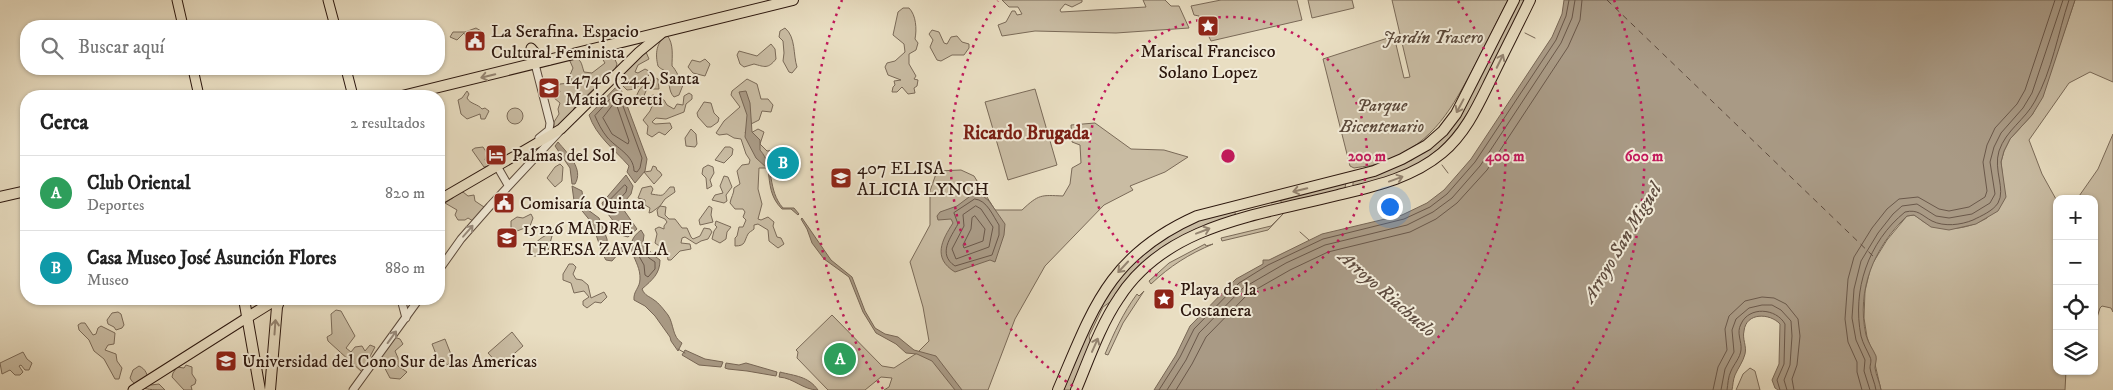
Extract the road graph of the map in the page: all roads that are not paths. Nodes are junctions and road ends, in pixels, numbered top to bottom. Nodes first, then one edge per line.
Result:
1 (177, 0) edge
2 (328, 0) edge
3 (787, 0) edge
4 (1514, 0) edge
5 (1530, 0) edge
6 (182, 20) edge
7 (333, 20) edge
8 (666, 31) junction
9 (531, 48) dead end
10 (550, 60) junction
11 (535, 64) junction
12 (194, 75) edge
13 (347, 75) edge
14 (198, 90) edge
15 (351, 90) edge
16 (427, 90) edge
17 (559, 132) junction
18 (497, 166) junction
19 (508, 185) junction
20 (20, 187) edge
21 (0, 192) edge
22 (20, 192) edge
23 (1276, 195) junction
24 (445, 196) edge
25 (0, 197) edge
26 (1238, 205) junction
27 (1279, 210) junction
28 (1241, 219) junction
29 (445, 262) edge
30 (245, 305) edge
31 (268, 305) edge
32 (277, 305) edge
33 (403, 305) edge
34 (415, 305) edge
35 (248, 317) junction
36 (406, 318) junction
37 (133, 390) edge
38 (260, 390) edge
39 (270, 390) edge
40 (353, 390) edge
41 (1058, 390) edge
42 (1076, 390) edge

1 - 6 main road
2 - 7 main road
3 - 8 highway
4 -> 23 highway
27 -> 5 highway
8 - 10 highway
8 - 17 main road
9 - 10 main road
10 - 11 highway
11 -> 16 highway
11 - 18 street
12 - 14 main road
13 - 15 main road
17 - 18 main road
17 - 19 street
18 - 19 street
18 - 24 main road
29 -> 19 street
20 - 21 highway
22 - 25 highway
23 - 26 highway
23 - 27 highway
26 - 28 highway
26 -> 41 highway
27 - 28 highway
42 -> 28 highway
30 - 35 highway
31 - 35 highway
39 -> 32 highway
33 - 36 street
34 - 36 street
35 - 37 main road
35 - 38 highway
40 -> 36 street

